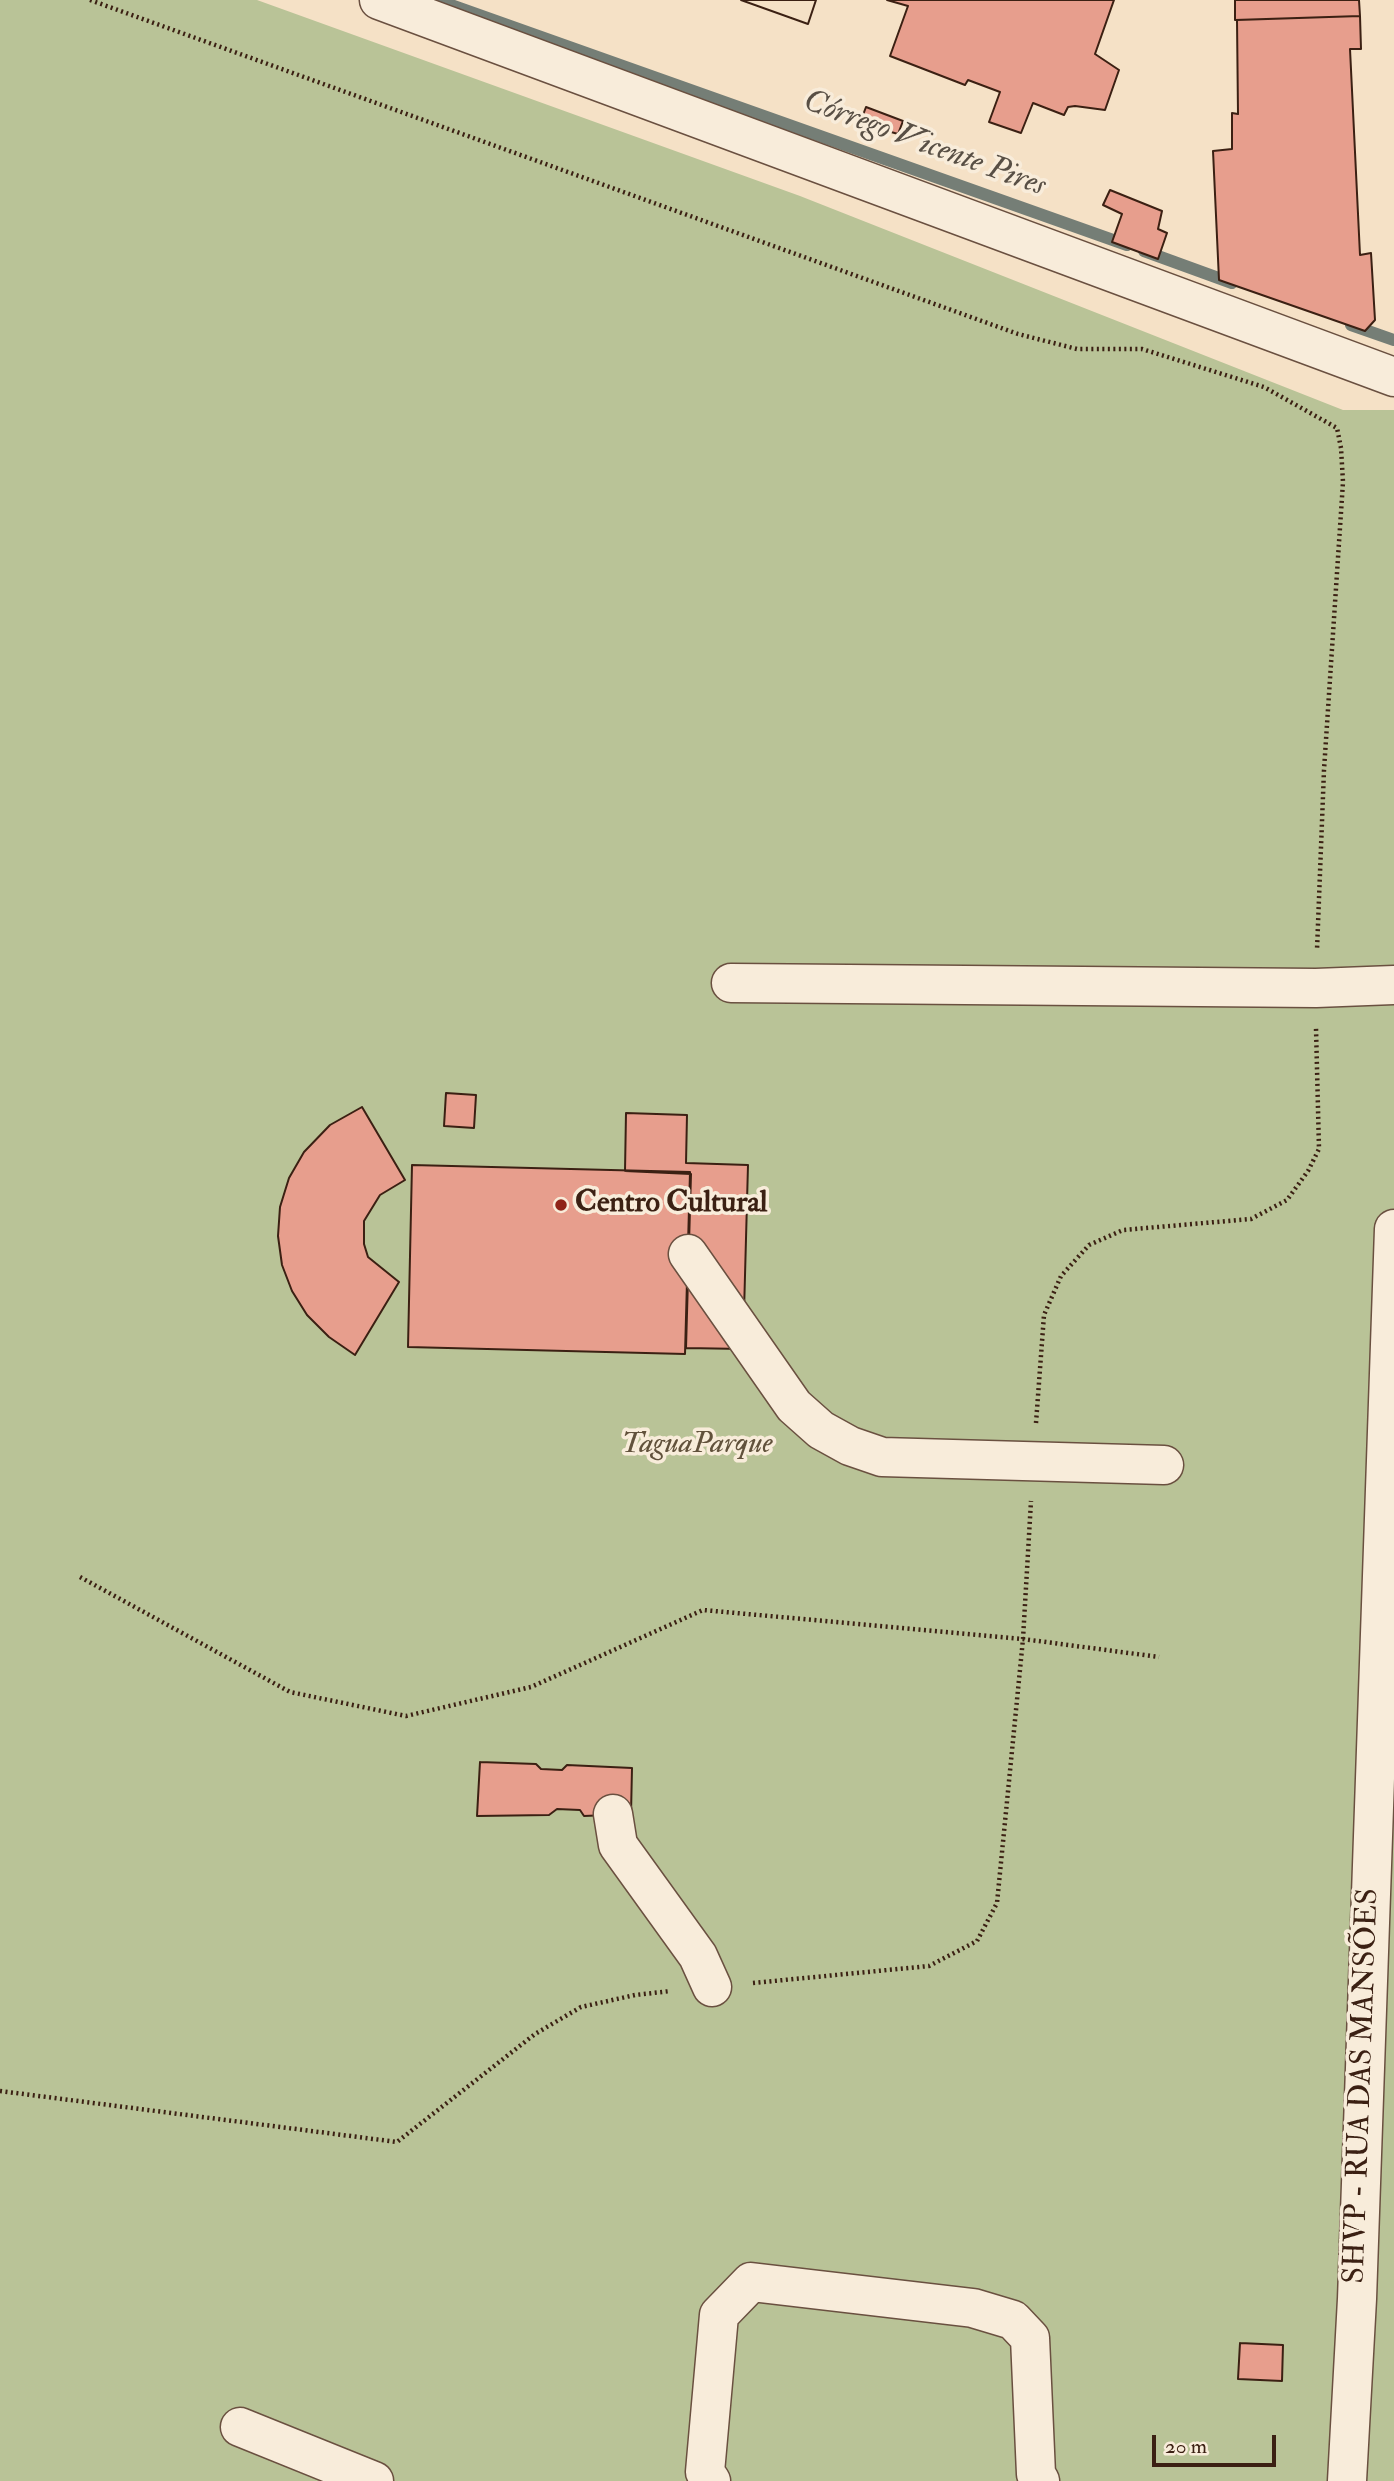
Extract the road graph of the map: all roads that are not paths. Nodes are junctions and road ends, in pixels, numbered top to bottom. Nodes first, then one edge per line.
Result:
1 (379, 0) edge
2 (1394, 377) edge
3 (731, 983) dead end
4 (1394, 985) edge
5 (1394, 1228) edge
6 (688, 1254) dead end
7 (1164, 1465) dead end
8 (613, 1814) dead end
9 (1380, 1953) edge
10 (712, 1987) road end
11 (240, 2427) dead end
12 (374, 2481) edge
13 (711, 2481) edge
14 (1040, 2481) edge
15 (1346, 2481) edge

1 - 2 street
3 - 4 street
5 - 9 street, SHVP - RUA DAS MANSÕES
6 - 7 street
8 - 10 street
9 - 15 street, SHVP - RUA DAS MANSÕES
11 - 12 street
13 - 14 street

